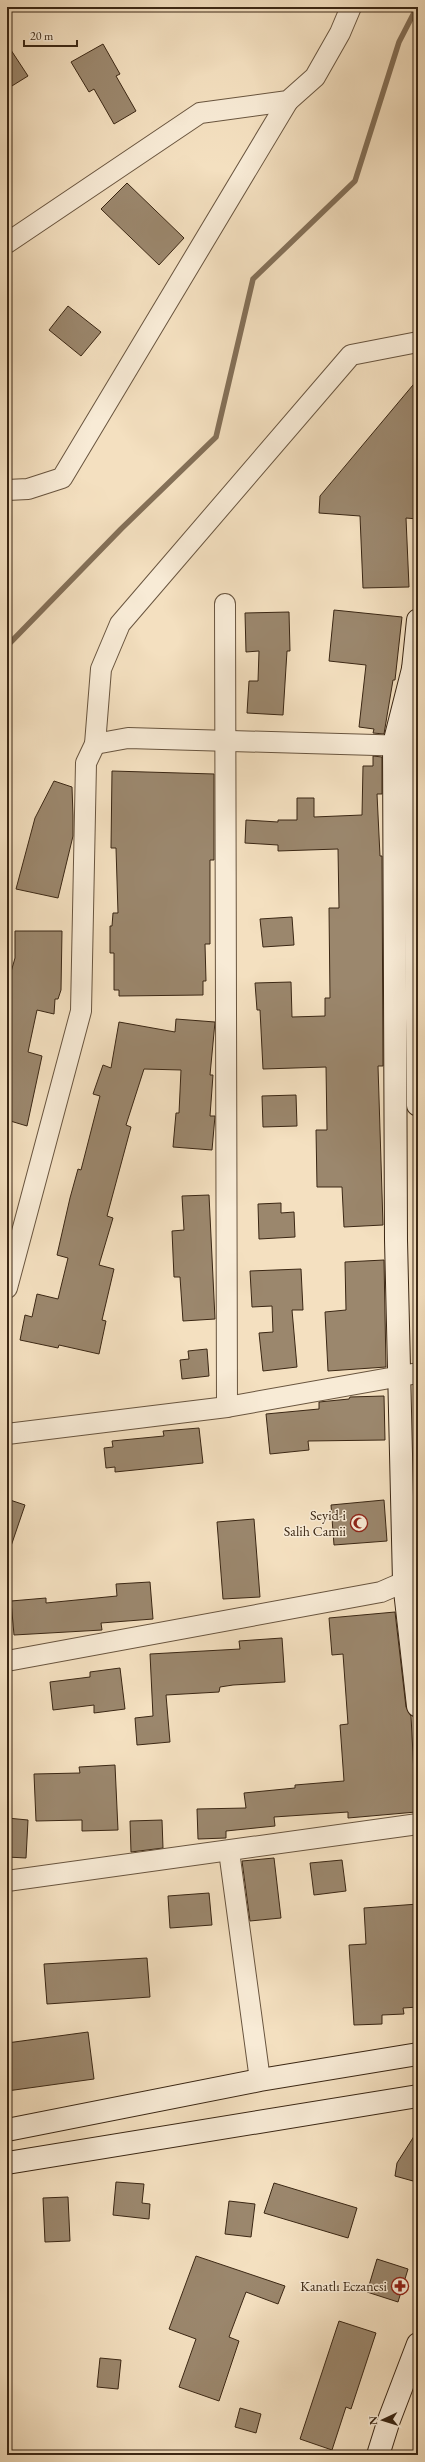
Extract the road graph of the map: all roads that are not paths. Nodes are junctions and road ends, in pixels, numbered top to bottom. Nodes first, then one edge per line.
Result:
1 (351, 7) edge
2 (288, 101) junction
3 (7, 243) edge
4 (418, 342) edge
5 (7, 490) edge
6 (225, 604) dead end
7 (418, 620) edge
8 (225, 740) junction
9 (94, 744) junction
10 (409, 745) edge
11 (418, 1105) edge
12 (7, 1288) edge
13 (408, 1375) edge
14 (227, 1407) junction
15 (7, 1434) edge
16 (411, 1581) edge
17 (7, 1661) edge
18 (418, 1706) edge
19 (418, 1824) edge
20 (230, 1851) junction
21 (7, 1881) edge
22 (418, 2054) edge
23 (260, 2080) junction
24 (418, 2096) edge
25 (7, 2130) edge
26 (7, 2163) edge
27 (418, 2344) edge
28 (378, 2455) edge

1 - 2 street
2 - 3 street
2 - 5 street
4 - 9 street
6 - 8 street
7 - 10 street
8 - 9 street
8 - 10 street
8 - 14 street
9 - 12 street
10 - 11 street
10 - 13 street
13 - 14 street
13 - 16 street
14 - 15 street
16 - 17 street
16 - 18 street
19 - 20 street
20 - 21 street
20 - 23 street
22 - 23 street
23 - 25 street
24 - 26 street
27 - 28 street

